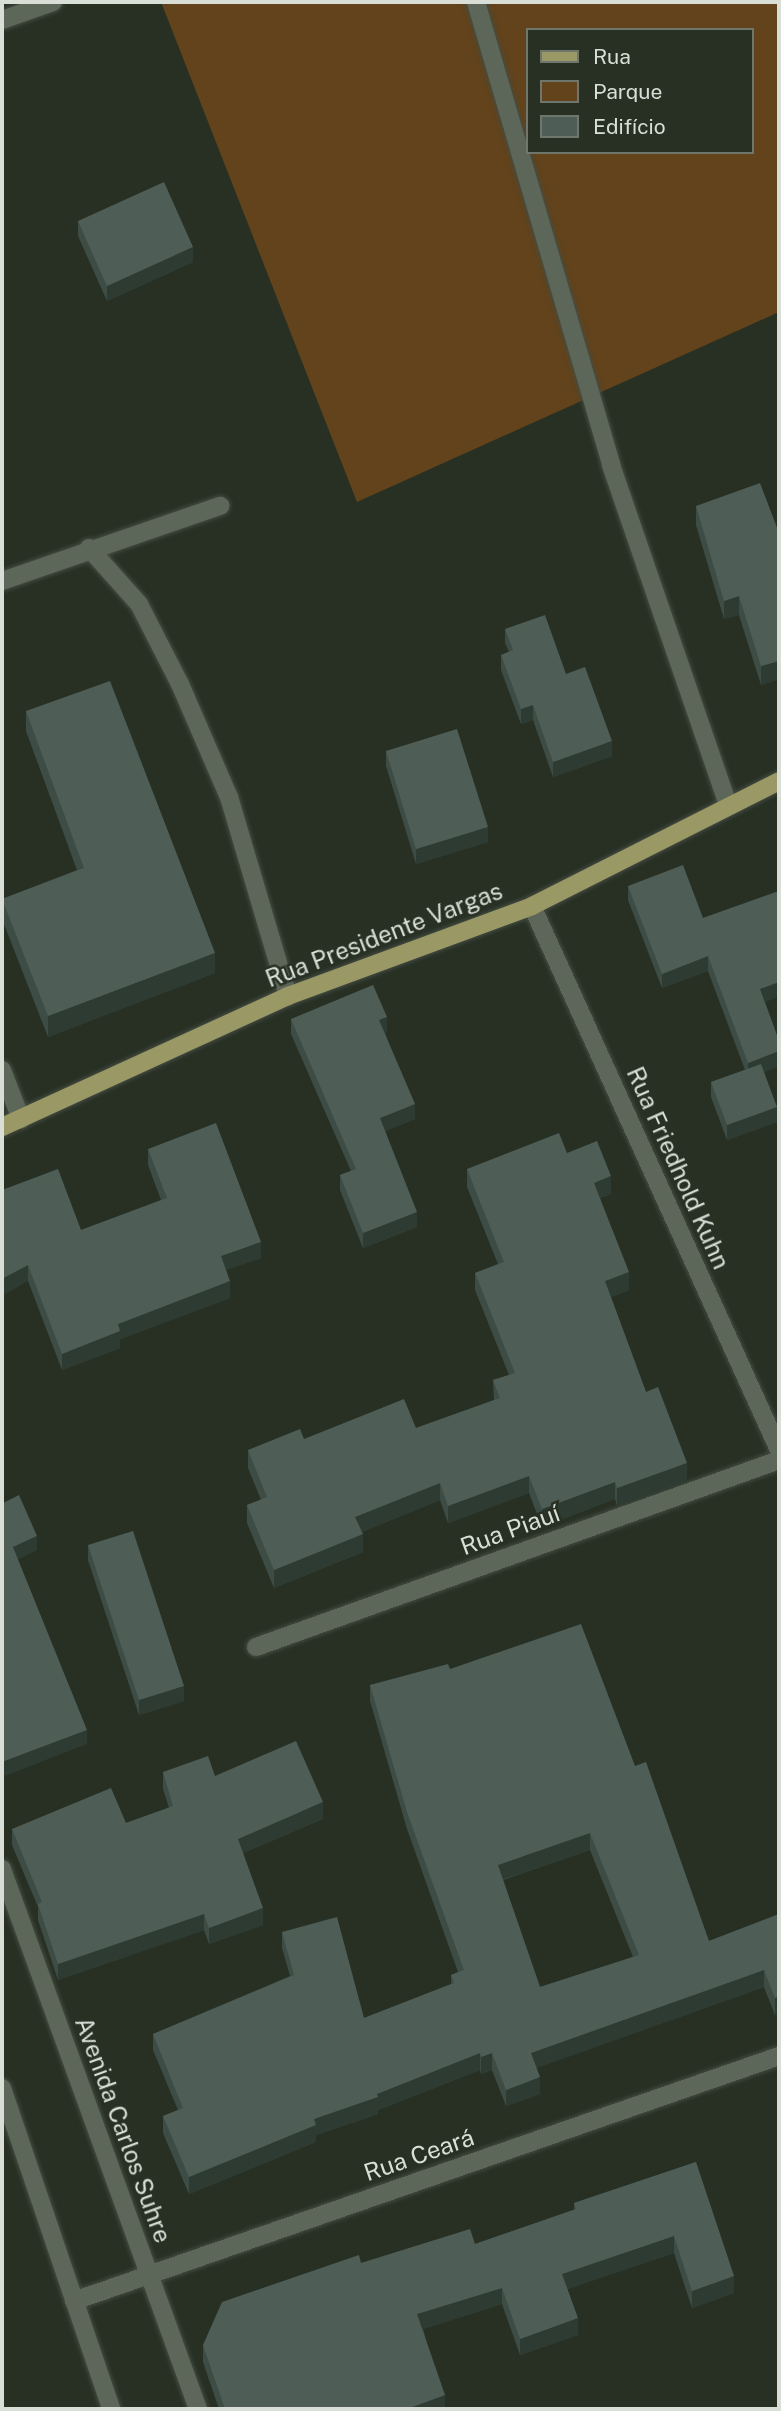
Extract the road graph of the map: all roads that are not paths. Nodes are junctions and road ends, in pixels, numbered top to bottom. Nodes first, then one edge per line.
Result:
1 (53, 2) edge
2 (476, 2) edge
3 (2, 20) edge
4 (219, 506) dead end
5 (89, 548) junction
6 (2, 581) edge
7 (779, 781) edge
8 (728, 806) junction
9 (532, 906) junction
10 (288, 996) junction
11 (2, 1070) edge
12 (21, 1119) junction
13 (2, 1126) edge
14 (779, 1450) edge
15 (779, 1460) edge
16 (257, 1647) dead end
17 (2, 1868) edge
18 (779, 2056) edge
19 (2, 2088) edge
20 (150, 2274) junction
21 (75, 2301) junction
22 (111, 2409) edge
23 (198, 2409) edge

1 - 3 street
2 - 8 street
4 - 5 street
5 - 6 street
5 - 10 street
7 - 8 main road, Rua Presidente Vargas
8 - 9 main road, Rua Presidente Vargas
9 - 10 main road, Rua Presidente Vargas
9 - 14 street, Rua Friedhold Kuhn
10 - 12 main road, Rua Presidente Vargas
11 - 12 street
12 - 13 main road, Rua Presidente Vargas
15 - 16 street, Rua Piauí
17 - 20 street, Avenida Carlos Suhre
18 - 20 street, Rua Ceará
19 - 21 street
20 - 21 street, Rua Ceará
20 - 23 street, Avenida Carlos Suhre
21 - 22 street

